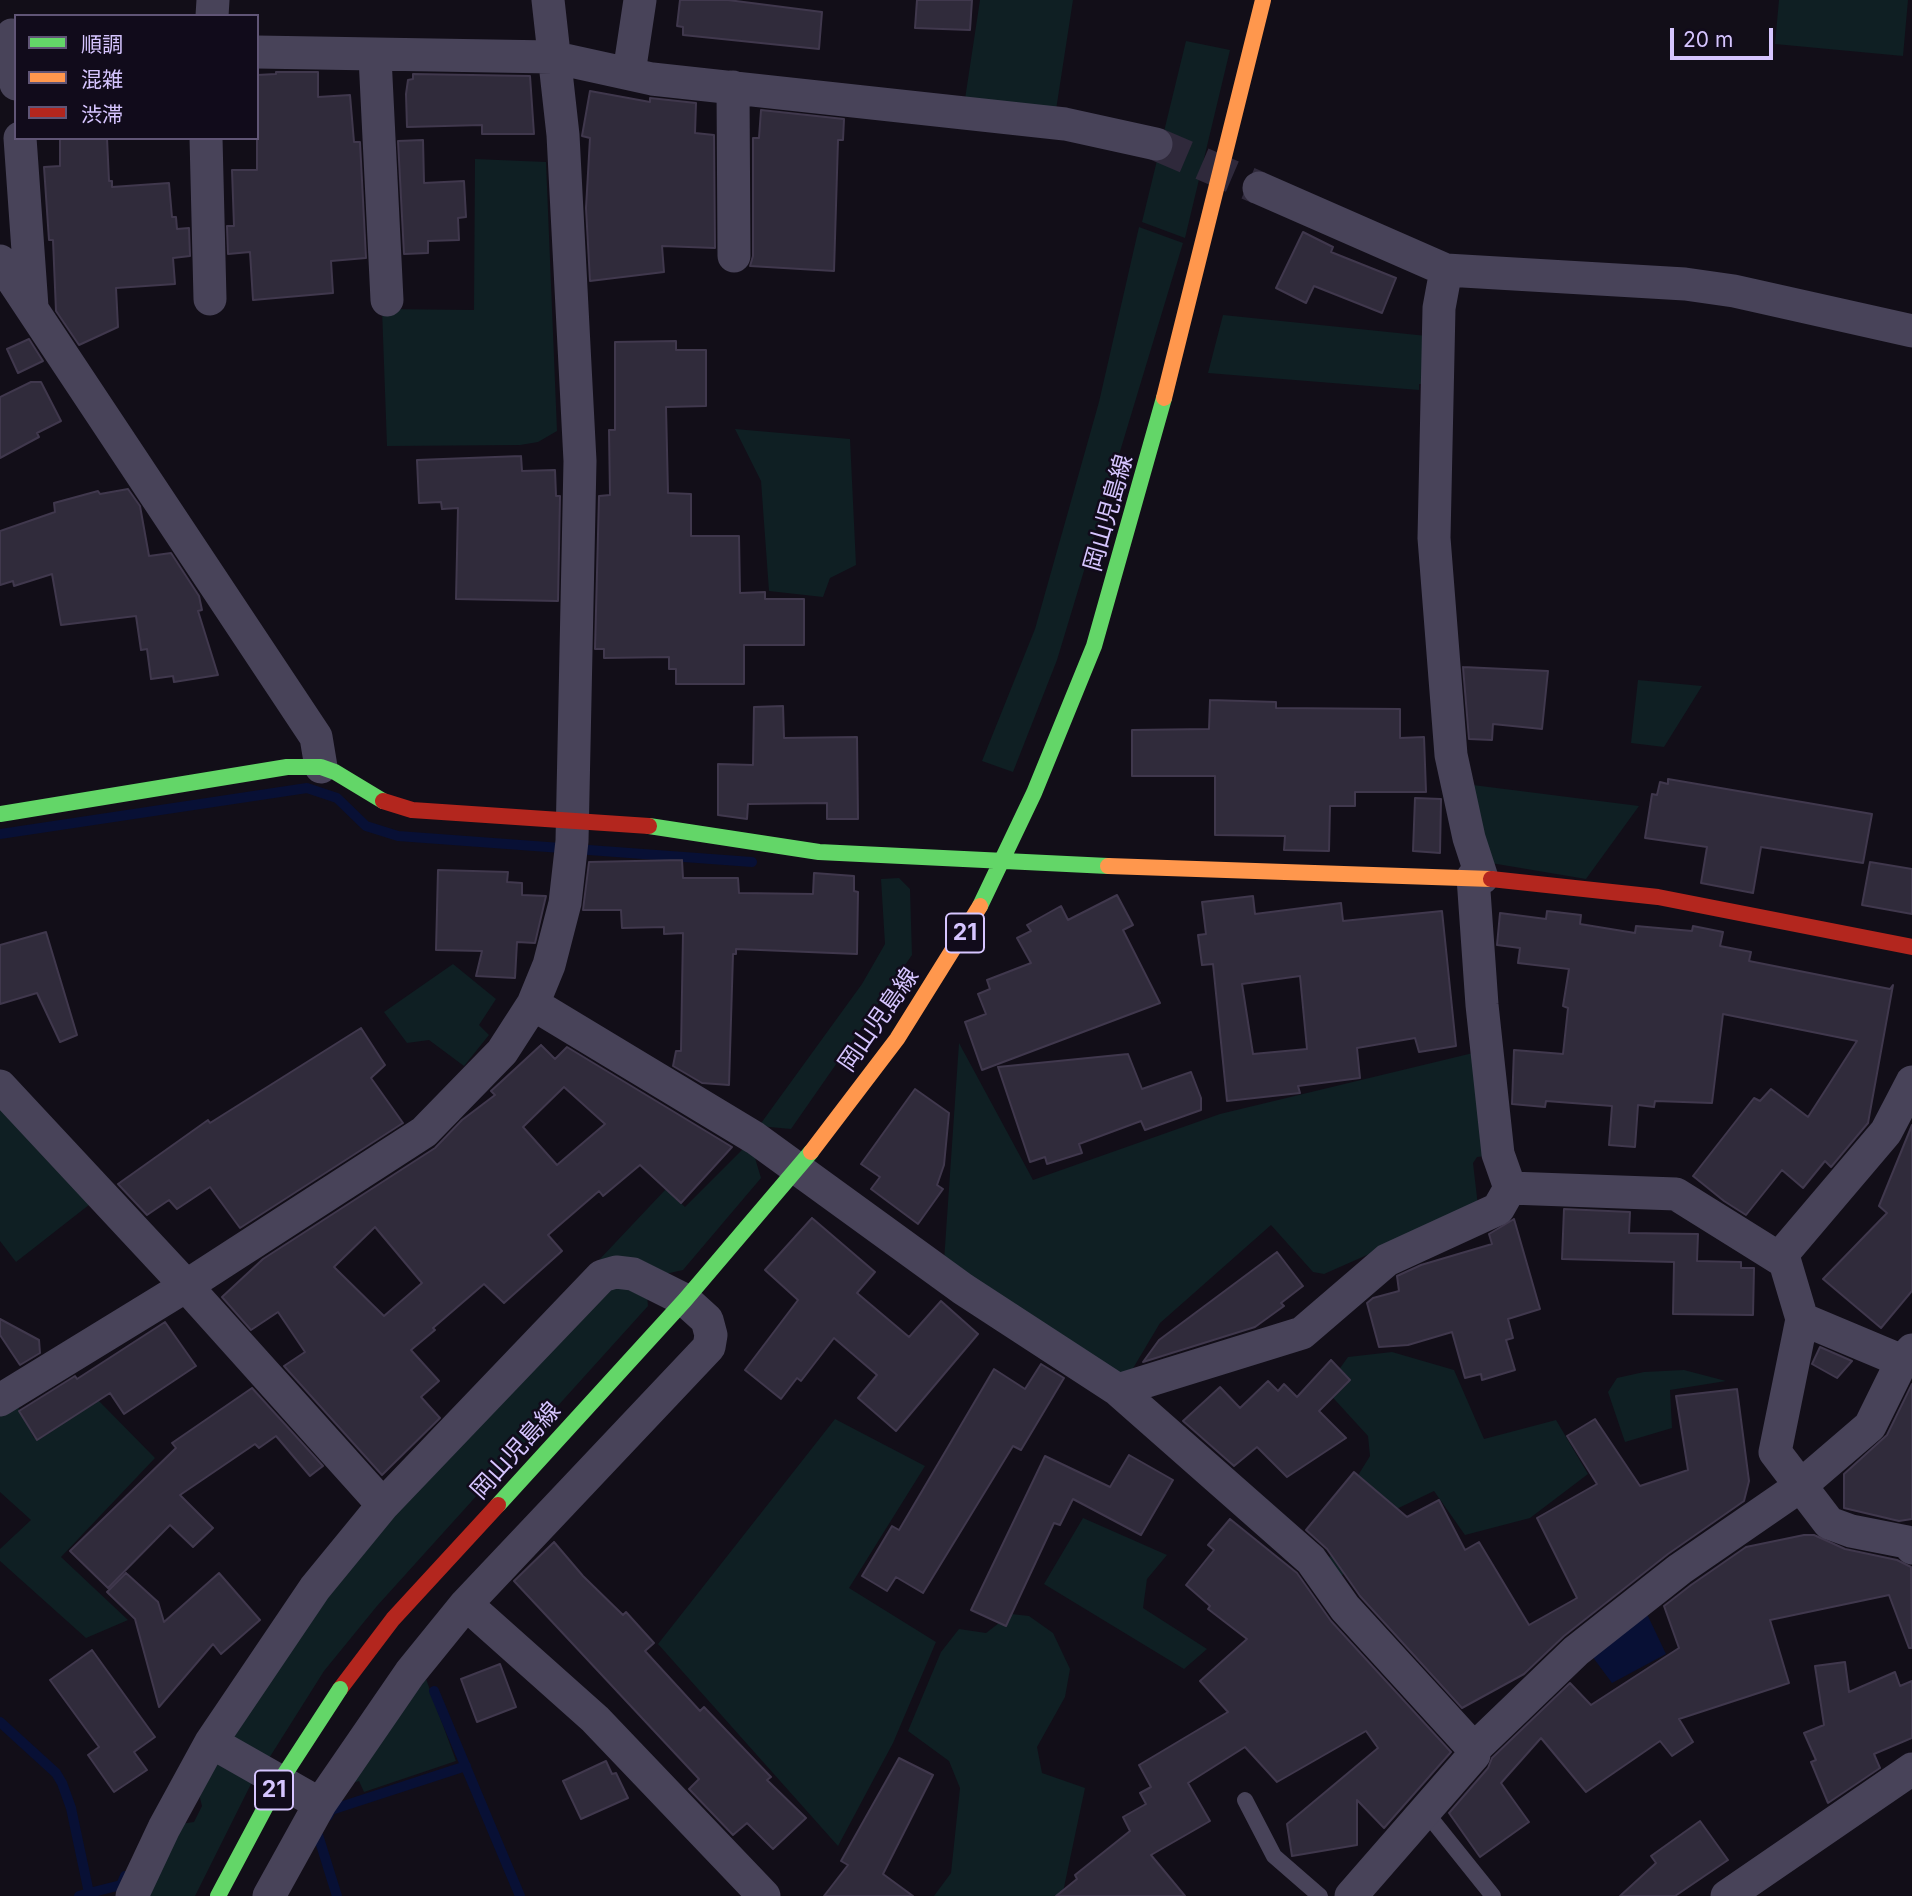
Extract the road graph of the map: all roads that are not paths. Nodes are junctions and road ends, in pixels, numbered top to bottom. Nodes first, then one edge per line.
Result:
1 (548, 0) edge
2 (639, 0) edge
3 (1263, 0) edge
4 (9, 35) edge
5 (259, 52) edge
6 (375, 57) junction
7 (543, 57) junction
8 (14, 70) edge
9 (629, 73) junction
10 (733, 87) junction
11 (20, 140) edge
12 (206, 140) edge
13 (1156, 144) tunnel mouth
14 (1259, 188) tunnel mouth
15 (734, 256) dead end
16 (0, 261) edge
17 (1446, 270) junction
18 (210, 299) dead end
19 (387, 300) dead end
20 (32, 309) junction
21 (1912, 331) edge
22 (321, 767) junction
23 (0, 814) edge
24 (571, 841) junction
25 (1003, 863) junction
26 (1476, 886) junction
27 (1912, 947) edge
28 (533, 1004) junction
29 (1912, 1082) edge
30 (0, 1086) edge
31 (799, 1168) junction
32 (1510, 1188) junction
33 (1779, 1258) junction
34 (179, 1278) junction
35 (685, 1300) junction
36 (1802, 1319) junction
37 (1907, 1355) edge
38 (1118, 1391) junction
39 (0, 1400) edge
40 (1799, 1487) junction
41 (383, 1505) junction
42 (1912, 1548) edge
43 (466, 1604) junction
44 (211, 1742) junction
45 (1474, 1749) junction
46 (1912, 1769) edge
47 (1245, 1800) dead end
48 (320, 1804) junction
49 (1424, 1810) junction
50 (132, 1896) edge
51 (218, 1896) edge
52 (269, 1896) edge
53 (764, 1896) edge
54 (1320, 1896) edge
55 (1350, 1896) edge
56 (1493, 1896) edge
57 (1727, 1896) edge

1 - 7 street
2 - 9 street
3 - 25 main road, 岡山児島線 / 21
4 - 8 street
5 - 6 street
6 - 7 street
6 - 19 street
7 - 9 street
7 - 24 street
9 - 10 street
10 - 13 street
10 - 15 street
11 - 20 street
12 - 18 street
14 - 17 street
16 - 20 street
17 - 21 street
17 - 26 street
20 - 22 street
22 - 23 main road
22 - 24 main road
24 - 25 main road
24 - 28 street
25 - 26 main road
25 - 31 main road, 岡山児島線 / 21
26 - 27 main road
26 - 32 street
28 - 31 street
28 - 34 street
29 - 33 street
30 - 34 street
31 - 35 main road, 岡山児島線 / 21
31 - 38 street
32 - 33 street
32 - 38 street
33 - 36 street
34 - 39 street
34 - 41 street
35 - 41 street
35 - 43 street
35 - 51 main road, 岡山児島線 / 21, bridge
36 - 37 street
36 - 40 street
37 - 40 street
38 - 45 street
40 - 42 street
40 - 45 street
41 - 44 street
43 - 48 street
43 - 53 street
44 - 48 street
44 - 50 street
45 - 49 street
46 - 57 street
47 - 54 lane
48 - 52 street
49 - 55 street
49 - 56 lane

